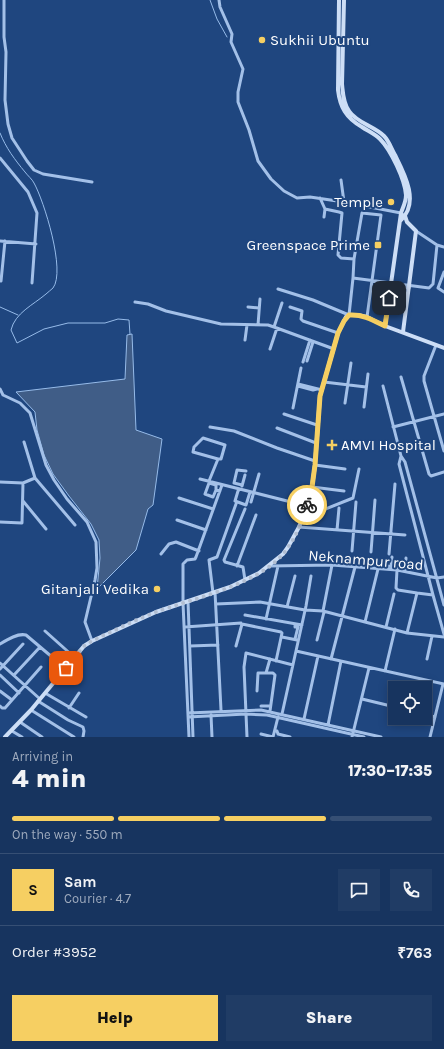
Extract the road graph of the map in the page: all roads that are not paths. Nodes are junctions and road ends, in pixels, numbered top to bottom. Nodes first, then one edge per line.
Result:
1 (4, 0) edge
2 (219, 0) edge
3 (339, 0) edge
4 (344, 0) edge
5 (0, 158) edge
6 (341, 180) dead end
7 (92, 182) dead end
8 (320, 198) junction
9 (344, 202) junction
10 (325, 209) junction
11 (401, 213) junction
12 (405, 216) junction
13 (324, 217) dead end
14 (400, 220) junction
15 (416, 231) junction
16 (0, 241) edge
17 (5, 241) junction
18 (36, 244) junction
19 (437, 245) junction
20 (444, 247) edge
21 (354, 259) junction
22 (444, 272) edge
23 (354, 278) junction
24 (1, 281) dead end
25 (372, 281) junction
26 (390, 283) junction
27 (32, 284) dead end
28 (408, 287) junction
29 (278, 288) dead end
30 (444, 292) edge
31 (260, 299) dead end
32 (135, 302) dead end
33 (282, 303) dead end
34 (248, 307) dead end
35 (290, 307) dead end
36 (259, 308) junction
37 (349, 315) junction
38 (367, 317) junction
39 (247, 325) junction
40 (258, 325) junction
41 (385, 326) junction
42 (276, 327) junction
43 (403, 332) junction
44 (338, 333) junction
45 (245, 340) dead end
46 (312, 341) junction
47 (436, 344) junction
48 (444, 348) edge
49 (270, 349) dead end
50 (334, 349) junction
51 (305, 362) dead end
52 (351, 363) dead end
53 (301, 368) dead end
54 (368, 374) dead end
55 (402, 376) dead end
56 (324, 382) junction
57 (348, 384) junction
58 (298, 385) junction
59 (383, 386) dead end
60 (366, 387) junction
61 (0, 389) edge
62 (319, 390) junction
63 (345, 403) dead end
64 (364, 407) dead end
65 (293, 408) dead end
66 (284, 414) dead end
67 (444, 414) edge
68 (434, 417) junction
69 (414, 422) junction
70 (317, 425) junction
71 (393, 427) junction
72 (210, 428) dead end
73 (277, 428) dead end
74 (24, 442) dead end
75 (316, 443) junction
76 (444, 451) edge
77 (401, 456) junction
78 (218, 459) junction
79 (315, 463) junction
80 (237, 466) dead end
81 (345, 469) dead end
82 (359, 469) dead end
83 (444, 472) edge
84 (259, 474) dead end
85 (35, 478) junction
86 (200, 479) dead end
87 (209, 481) junction
88 (0, 482) edge
89 (23, 483) junction
90 (395, 484) dead end
91 (222, 485) junction
92 (242, 485) junction
93 (231, 487) junction
94 (312, 487) junction
95 (218, 490) junction
96 (240, 490) junction
97 (344, 491) dead end
98 (251, 493) junction
99 (179, 498) dead end
100 (375, 500) dead end
101 (23, 501) junction
102 (251, 502) dead end
103 (356, 502) dead end
104 (236, 504) dead end
105 (307, 506) junction
106 (339, 508) dead end
107 (213, 509) junction
108 (245, 509) dead end
109 (256, 515) dead end
110 (303, 518) junction
111 (177, 520) dead end
112 (0, 522) edge
113 (74, 525) dead end
114 (299, 527) junction
115 (46, 529) dead end
116 (206, 530) junction
117 (337, 530) junction
118 (354, 531) junction
119 (373, 533) junction
120 (390, 534) junction
121 (405, 535) dead end
122 (198, 551) junction
123 (352, 551) dead end
124 (371, 552) dead end
125 (161, 554) dead end
126 (389, 554) dead end
127 (392, 557) dead end
128 (406, 558) dead end
129 (332, 565) junction
130 (237, 566) junction
131 (269, 566) junction
132 (278, 566) junction
133 (355, 567) junction
134 (378, 567) junction
135 (391, 568) junction
136 (413, 569) dead end
137 (397, 570) junction
138 (405, 570) junction
139 (295, 576) dead end
140 (311, 576) dead end
141 (429, 576) junction
142 (444, 577) edge
143 (437, 578) junction
144 (245, 580) junction
145 (214, 592) junction
146 (416, 593) junction
147 (394, 594) dead end
148 (433, 595) junction
149 (186, 602) junction
150 (216, 604) junction
151 (270, 604) junction
152 (444, 605) edge
153 (287, 607) junction
154 (306, 610) junction
155 (324, 611) junction
156 (245, 615) dead end
157 (343, 616) junction
158 (266, 619) junction
159 (365, 622) junction
160 (241, 623) dead end
161 (217, 624) junction
162 (295, 624) junction
163 (190, 626) junction
164 (302, 626) junction
165 (184, 627) junction
166 (386, 627) junction
167 (395, 629) junction
168 (45, 631) dead end
169 (407, 632) junction
170 (444, 634) edge
171 (282, 636) junction
172 (432, 636) junction
173 (444, 637) edge
174 (297, 640) junction
175 (317, 640) dead end
176 (92, 641) junction
177 (0, 644) edge
178 (23, 644) dead end
179 (218, 645) junction
180 (190, 646) junction
181 (236, 646) dead end
182 (40, 647) junction
183 (296, 651) junction
184 (318, 656) junction
185 (74, 657) junction
186 (270, 659) junction
187 (331, 659) junction
188 (427, 659) dead end
189 (276, 661) junction
190 (342, 662) junction
191 (0, 663) edge
192 (3, 665) junction
193 (293, 665) junction
194 (42, 667) dead end
195 (66, 668) junction
196 (369, 668) junction
197 (0, 669) edge
198 (186, 669) junction
199 (191, 669) junction
200 (385, 671) junction
201 (266, 673) junction
202 (0, 675) edge
203 (14, 675) junction
204 (443, 684) edge
205 (26, 685) junction
206 (0, 691) edge
207 (257, 691) dead end
208 (19, 693) junction
209 (45, 693) junction
210 (79, 693) dead end
211 (362, 699) junction
212 (12, 700) junction
213 (39, 700) junction
214 (388, 705) edge
215 (0, 706) edge
216 (261, 706) dead end
217 (270, 706) junction
218 (69, 708) junction
219 (30, 710) junction
220 (221, 710) junction
221 (270, 711) junction
222 (246, 712) junction
223 (190, 714) junction
224 (280, 714) junction
225 (211, 715) junction
226 (192, 716) junction
227 (86, 717) dead end
228 (434, 717) joint
229 (278, 718) junction
230 (304, 719) junction
231 (20, 722) junction
232 (328, 725) junction
233 (12, 731) junction
234 (277, 732) dead end
235 (0, 734) edge
236 (261, 734) dead end
237 (353, 734) edge
238 (5, 737) edge
239 (22, 737) edge
240 (42, 737) edge
241 (74, 737) edge
242 (82, 737) edge
243 (189, 737) edge
244 (193, 737) edge
245 (212, 737) edge
246 (247, 737) edge
247 (273, 737) edge
248 (290, 737) edge
249 (364, 737) edge
250 (380, 737) edge
251 (430, 737) edge

1 - 7 street
2 - 8 street
3 - 11 street
4 - 12 street
5 - 18 street
6 - 9 street
8 - 9 street
8 - 10 street
9 - 11 street
10 - 13 street
10 - 21 street
11 - 12 street
11 - 14 street
12 - 14 street
12 - 15 street
14 - 26 street
15 - 19 street
15 - 28 street
16 - 17 street
17 - 18 street
17 - 24 street
18 - 27 street
19 - 20 street
19 - 28 street
21 - 23 street
21 - 25 street
22 - 30 street
23 - 25 street
23 - 37 street
25 - 26 street
25 - 38 street
26 - 28 street
26 - 41 street
28 - 28 street
28 - 43 street
29 - 37 street
31 - 36 street
32 - 39 street
33 - 42 street
34 - 36 street
35 - 44 street
36 - 40 street
37 - 38 street
37 - 44 street
38 - 41 street
39 - 40 street
39 - 45 street
40 - 42 street
41 - 43 street
42 - 46 street
42 - 49 street
43 - 47 street
44 - 50 street
46 - 50 street
46 - 51 street
47 - 48 street
47 - 68 street
50 - 56 street
52 - 57 street
53 - 58 street
54 - 60 street
55 - 69 street
56 - 57 street
56 - 62 street
57 - 60 street
57 - 63 street
58 - 62 street
58 - 65 street
59 - 71 street
60 - 64 street
61 - 176 street
62 - 70 street
66 - 70 street
67 - 68 street
68 - 69 street
68 - 76 street
69 - 71 street
69 - 83 street
70 - 75 street
71 - 77 street
72 - 79 street
73 - 75 street
74 - 85 street
75 - 79 street
77 - 141 street
77 - 143 street
78 - 78 street
78 - 87 street
79 - 81 street
79 - 94 street
80 - 93 street
82 - 110 street
84 - 98 street
85 - 89 street
85 - 113 street
86 - 87 street
87 - 91 street
88 - 89 street
89 - 101 street
90 - 120 street
91 - 93 street
91 - 95 street
92 - 92 street
92 - 96 street
93 - 96 street
94 - 97 street
94 - 105 street
95 - 95 street
95 - 107 street
96 - 98 street
96 - 98 street
98 - 102 street
98 - 105 street
99 - 107 street
100 - 119 street
101 - 112 street
101 - 115 street
103 - 118 street
104 - 145 street
105 - 110 street
106 - 117 street
107 - 116 street
108 - 130 street
109 - 130 street
110 - 114 street
111 - 116 street
114 - 117 street
114 - 131 street
116 - 122 street
117 - 118 street
118 - 119 street
118 - 123 street
119 - 120 street
119 - 124 street
120 - 121 street
120 - 126 street
122 - 125 street
122 - 149 street
127 - 135 street
128 - 138 street
129 - 132 street, Neknampur road
129 - 133 street, Neknampur road
129 - 155 street
130 - 144 street
131 - 132 street, Neknampur road
131 - 144 street
132 - 151 street
133 - 134 street, Neknampur road
133 - 157 street
134 - 135 street, Neknampur road
134 - 159 street
135 - 137 street, Neknampur road
135 - 138 street
136 - 138 street
137 - 138 street, Neknampur road
137 - 146 street
138 - 141 street, Neknampur road
139 - 153 street
140 - 154 street
141 - 143 street, Neknampur road
141 - 148 street
142 - 143 street
143 - 152 street
144 - 145 street
145 - 149 street
145 - 150 street
146 - 148 street
146 - 169 street
147 - 166 street
148 - 170 street
149 - 163 street
149 - 165 street
149 - 176 street
150 - 151 street
150 - 161 street
151 - 153 street
151 - 158 street
153 - 154 street
154 - 155 street
154 - 164 street
155 - 157 street
155 - 175 street
156 - 158 street
157 - 159 street
157 - 187 street
158 - 162 street
159 - 166 street
160 - 161 street
161 - 163 street
161 - 179 street
162 - 164 street
162 - 174 street
163 - 165 street
163 - 180 street
164 - 174 street
165 - 198 street
166 - 167 street
167 - 169 street
167 - 200 street
168 - 185 street
169 - 172 street
171 - 174 street
171 - 181 street
171 - 189 street
172 - 173 street
172 - 188 street
174 - 183 street
176 - 185 street
177 - 182 street
178 - 192 street
179 - 180 street
179 - 220 street
180 - 199 street
182 - 195 street
182 - 203 street
183 - 184 street
183 - 193 street
184 - 187 street
184 - 230 street
185 - 195 street
186 - 189 street
186 - 201 street
186 - 222 street
187 - 190 street
189 - 193 street
190 - 196 street
190 - 232 street
191 - 192 street
192 - 197 street
192 - 203 street
193 - 224 street
194 - 205 street
195 - 209 street
196 - 200 street
196 - 211 street
198 - 199 street
198 - 223 street
199 - 223 street
200 - 204 street
201 - 207 street
201 - 217 street
202 - 208 street
203 - 205 street
204 - 228 street
205 - 208 street
205 - 213 street
206 - 212 street
208 - 212 street
209 - 213 street
209 - 218 street
210 - 218 street
211 - 214 street
211 - 237 street
212 - 215 street
213 - 219 street
213 - 242 street
216 - 217 street
217 - 221 street
218 - 227 street
219 - 231 street
219 - 241 street
220 - 222 street
220 - 223 street
221 - 222 street
221 - 224 street
222 - 225 street
222 - 229 street
222 - 246 street
223 - 226 street
223 - 243 street
224 - 229 street
224 - 230 street
225 - 226 street
225 - 245 street
226 - 244 street
228 - 251 street
229 - 237 street
229 - 247 street
230 - 232 street
231 - 233 street
231 - 240 street
232 - 237 street
233 - 238 street
233 - 239 street
234 - 248 street
235 - 238 street
236 - 247 street
237 - 249 street
237 - 250 street

